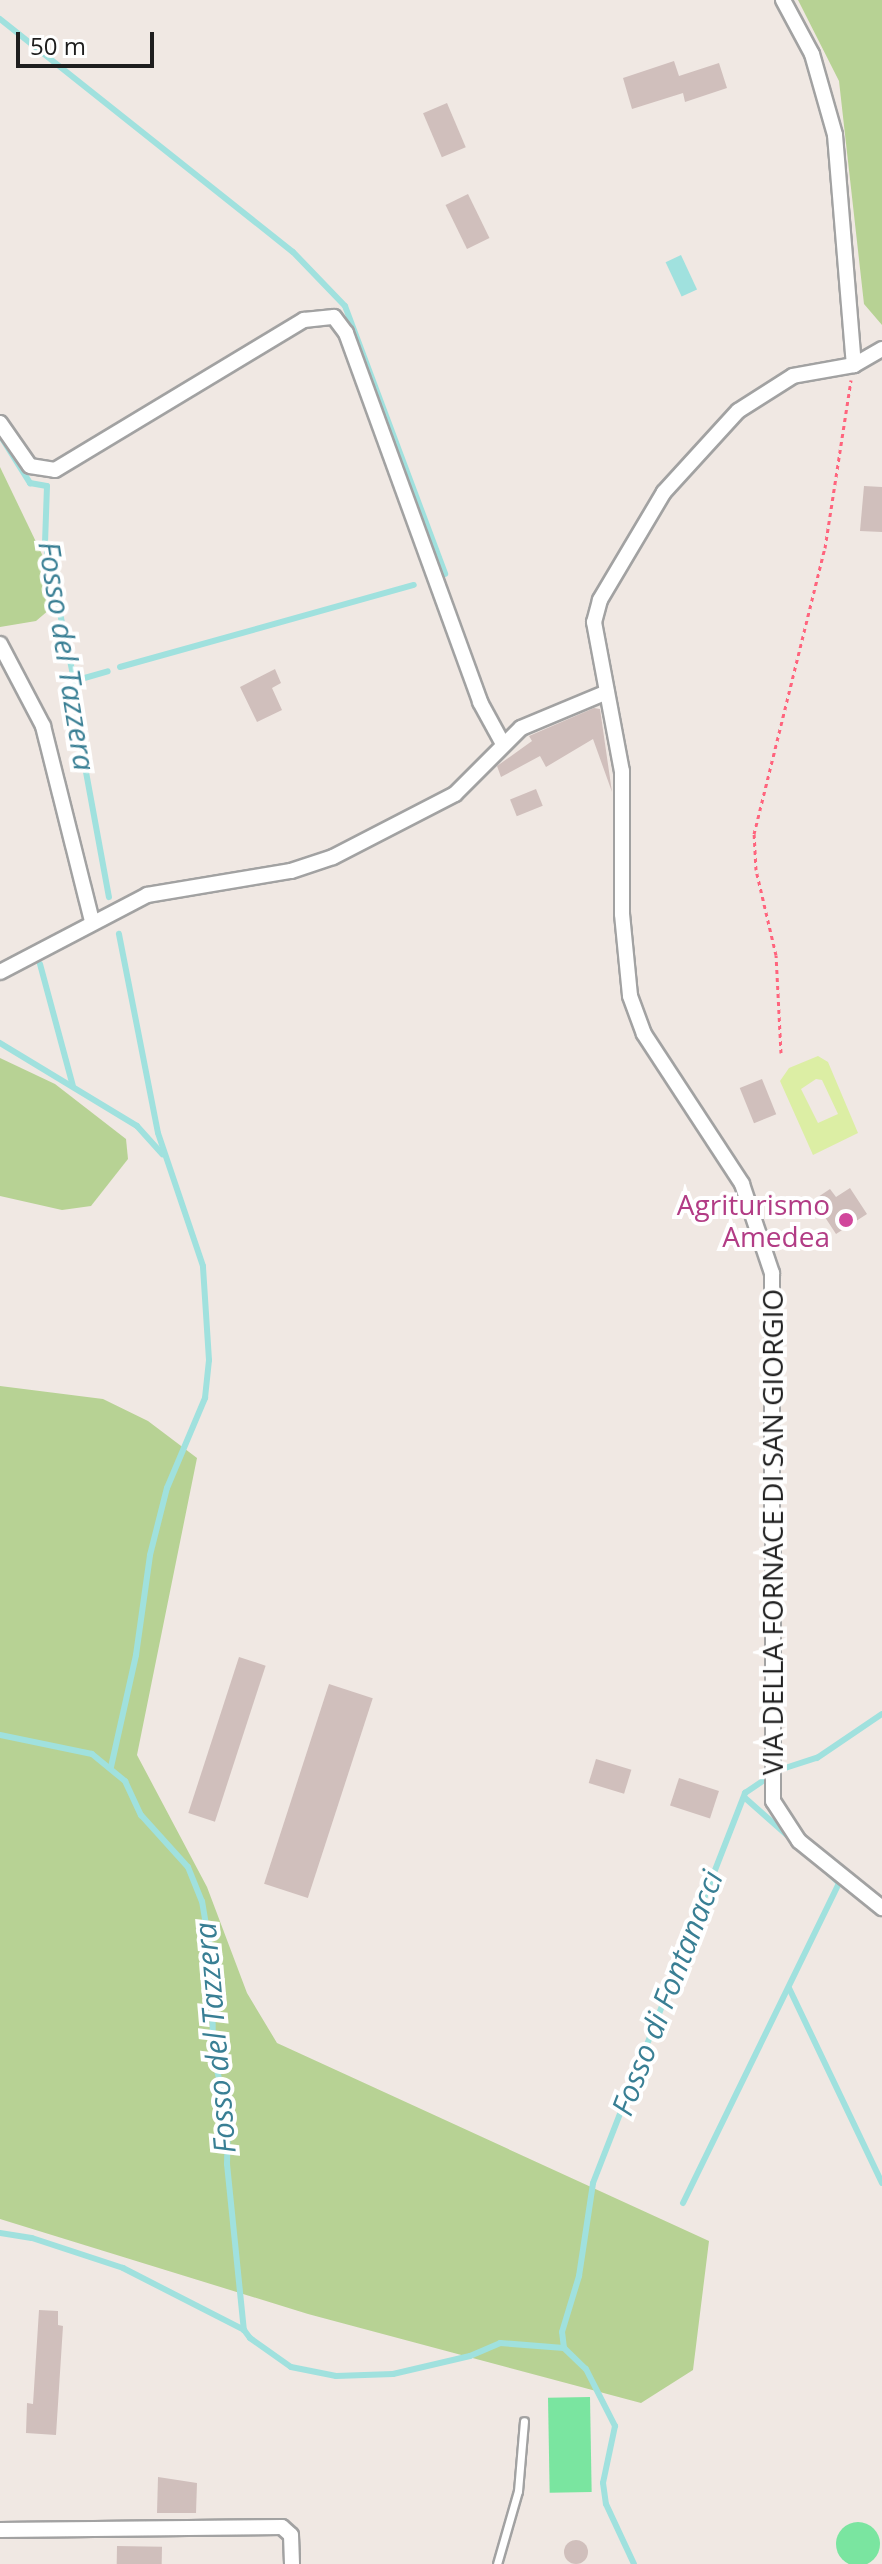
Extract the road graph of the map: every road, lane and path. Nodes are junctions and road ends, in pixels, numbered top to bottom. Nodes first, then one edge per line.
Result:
1 (783, 0) edge
2 (882, 349) edge
3 (854, 365) junction
4 (0, 423) edge
5 (0, 644) edge
6 (607, 692) junction
7 (503, 744) junction
8 (92, 921) junction
9 (0, 972) edge
10 (781, 1053) dead end
11 (882, 1908) edge
12 (524, 2421) dead end
13 (0, 2530) edge
14 (292, 2564) edge
15 (497, 2564) edge

1 - 3 street
2 - 3 street
3 - 6 street, VIA DELLA FORNACE DI SAN GIORGIO
3 - 10 path
4 - 7 street
5 - 8 street
6 - 7 street
6 - 11 street, VIA DELLA FORNACE DI SAN GIORGIO
7 - 8 street
8 - 9 street
12 - 15 lane
13 - 14 street

